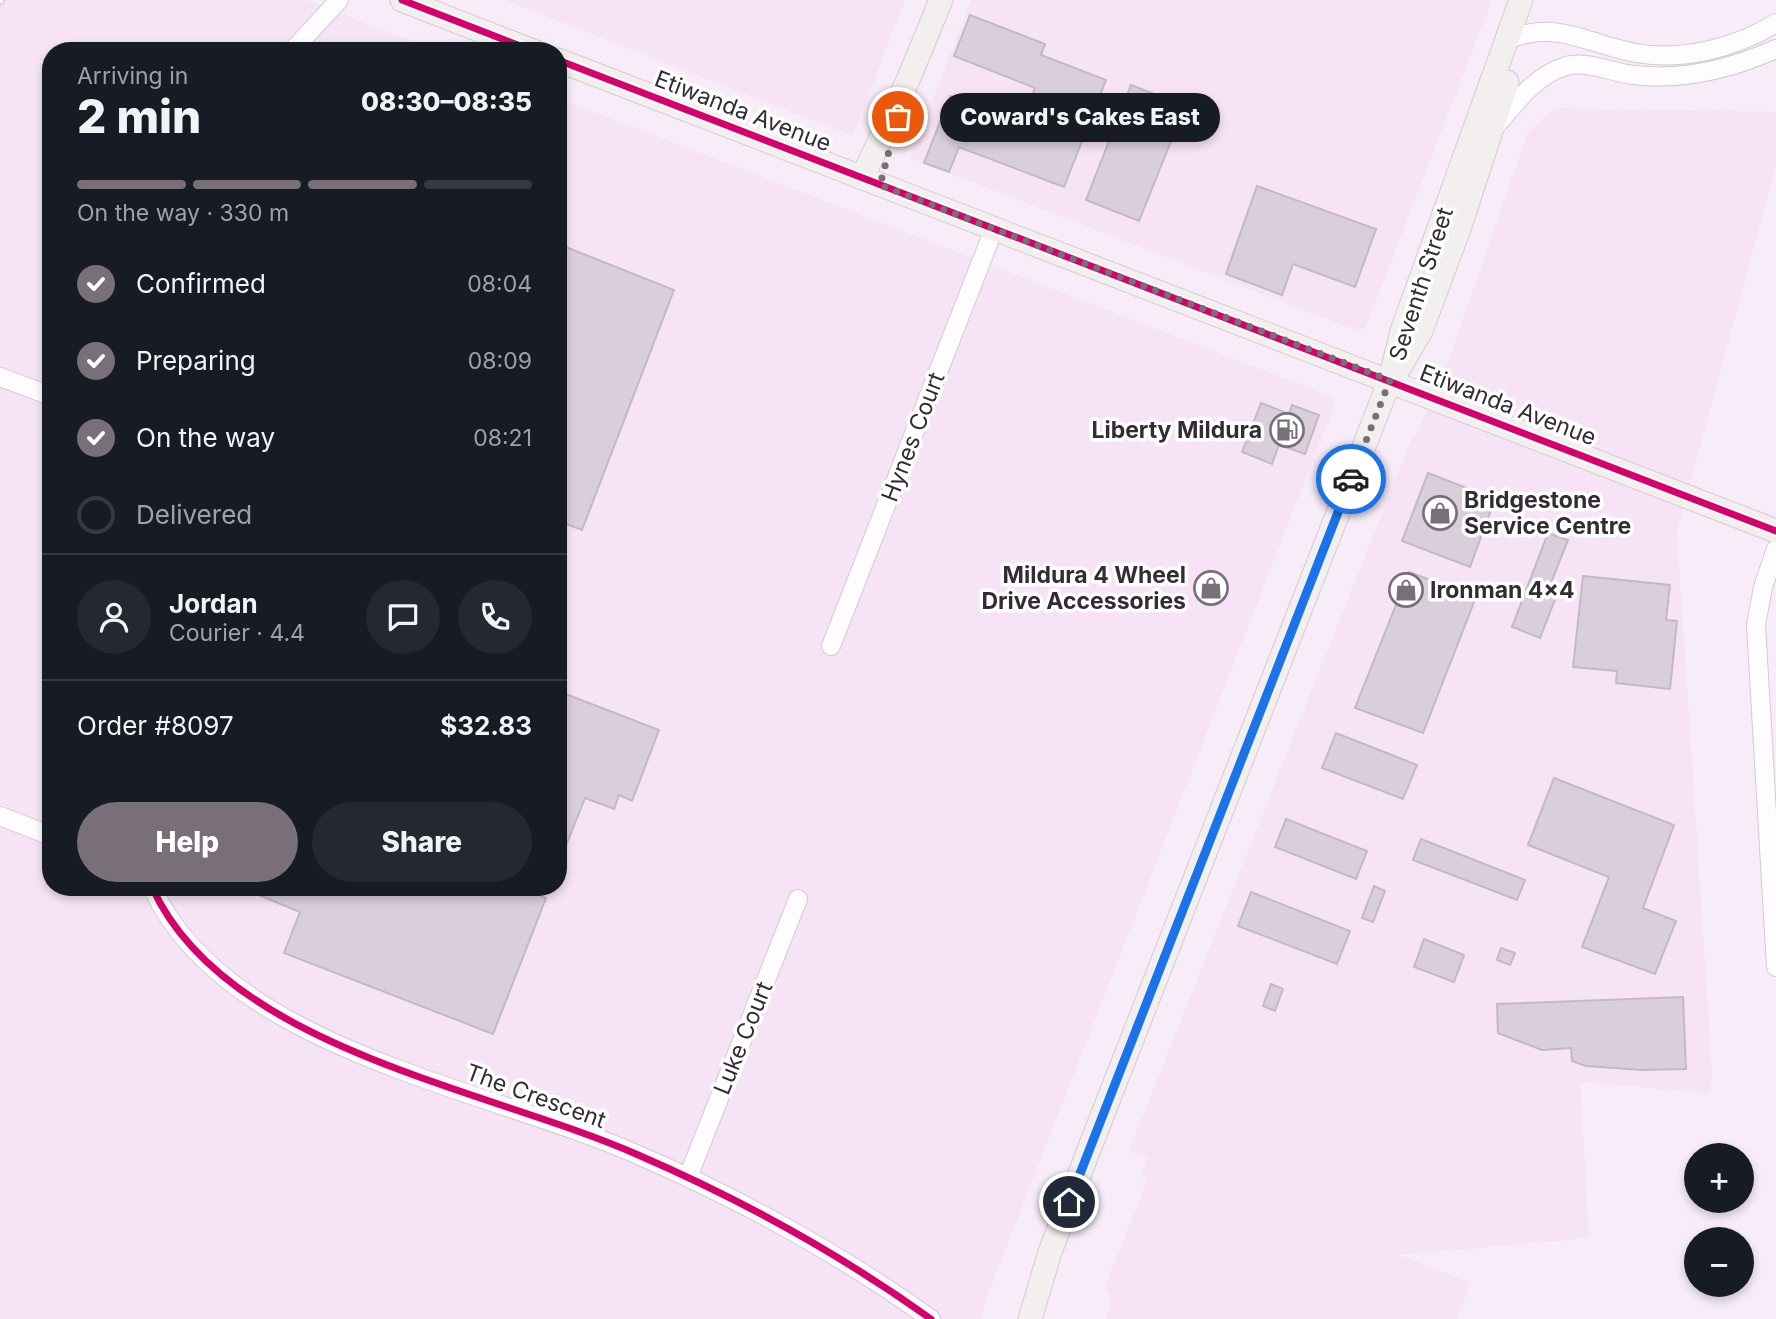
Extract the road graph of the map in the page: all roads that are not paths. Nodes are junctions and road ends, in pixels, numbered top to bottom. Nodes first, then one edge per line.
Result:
1 (339, 0) edge
2 (402, 0) edge
3 (939, 0) edge
4 (1521, 0) edge
5 (1537, 0) edge
6 (1776, 23) edge
7 (1515, 37) junction
8 (300, 42) edge
9 (510, 42) edge
10 (1776, 49) edge
11 (567, 63) edge
12 (1490, 133) junction
13 (871, 181) junction
14 (994, 229) junction
15 (0, 377) edge
16 (1390, 380) junction
17 (42, 393) edge
18 (1776, 531) edge
19 (1776, 549) edge
20 (831, 646) dead end
21 (0, 816) edge
22 (42, 832) edge
23 (157, 896) edge
24 (798, 899) dead end
25 (1776, 967) edge
26 (688, 1177) junction
27 (931, 1319) edge
28 (1030, 1319) edge

1 - 8 street
2 - 9 main road
3 - 13 main road
4 - 7 main road, Seventh Street
5 - 7 main road, Seventh Street
6 - 7 street
7 - 12 main road, Seventh Street
7 - 16 main road, Seventh Street
10 - 12 street
11 - 13 main road, Etiwanda Avenue
12 - 16 main road, Seventh Street
13 - 14 main road, Etiwanda Avenue
14 - 16 main road, Etiwanda Avenue
14 - 20 street, Hynes Court
15 - 17 street
16 - 18 main road, Etiwanda Avenue
16 - 28 main road
19 - 25 street
21 - 22 street
23 - 26 street, The Crescent
24 - 26 street, Luke Court
26 - 27 street, The Crescent

